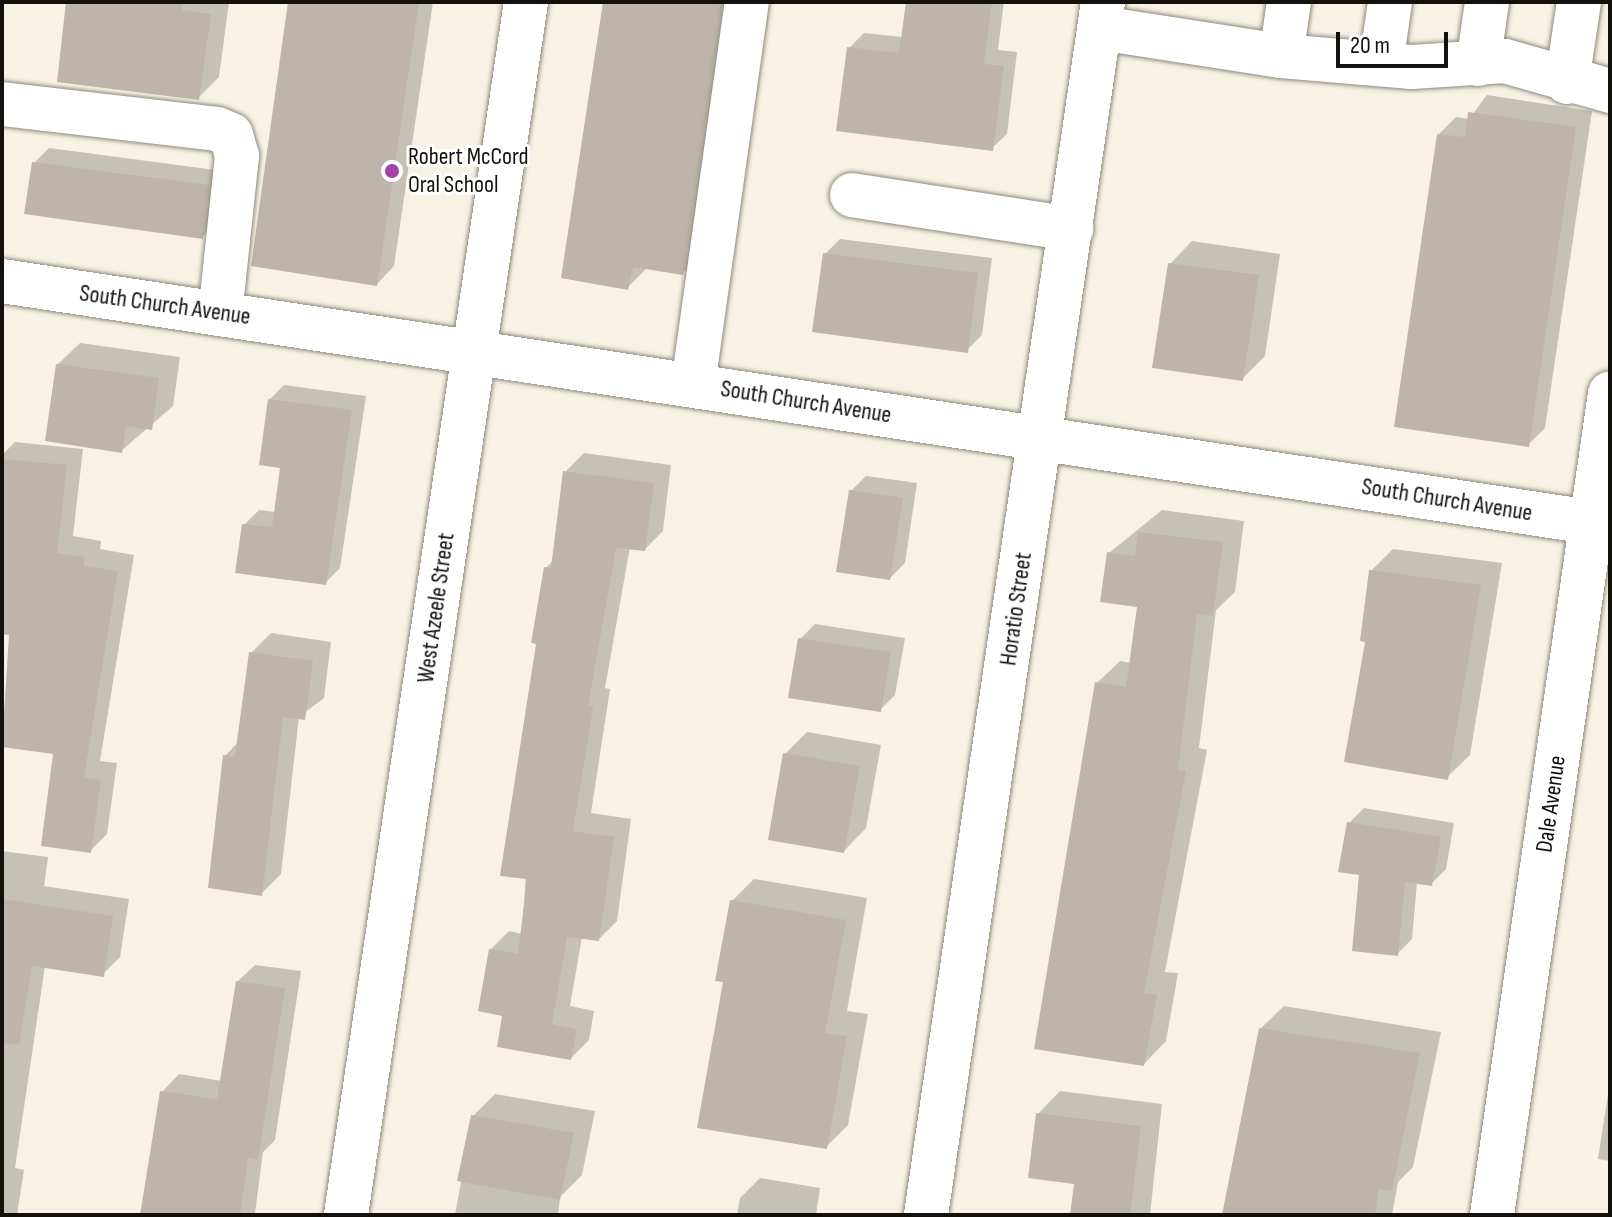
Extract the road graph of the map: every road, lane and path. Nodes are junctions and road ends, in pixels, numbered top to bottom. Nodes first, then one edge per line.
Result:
1 (526, 2) edge
2 (747, 2) edge
3 (1289, 2) edge
4 (1390, 2) edge
5 (1487, 2) edge
6 (1579, 2) edge
7 (1102, 15) edge
8 (1189, 21) edge
9 (1281, 56) junction
10 (1381, 64) junction
11 (1478, 64) junction
12 (1567, 82) junction
13 (1610, 91) edge
14 (2, 104) edge
15 (852, 195) dead end
16 (1071, 229) junction
17 (2, 281) edge
18 (220, 314) junction
19 (474, 352) junction
20 (693, 385) junction
21 (1610, 393) edge
22 (1041, 438) junction
23 (1600, 524) edge
24 (346, 1215) edge
25 (926, 1215) edge
26 (1492, 1215) edge

1 - 19 street, West Azeele Street
2 - 20 street
3 - 9 street
4 - 10 street
5 - 11 street
6 - 12 street
7 - 8 street
7 - 16 street, Horatio Street
8 - 9 street
9 - 10 street
10 - 11 street
11 - 12 street
12 - 13 street
14 - 18 street
15 - 16 street
16 - 22 street, Horatio Street
17 - 18 street, South Church Avenue
18 - 19 street, South Church Avenue
19 - 20 street, South Church Avenue
19 - 24 street, West Azeele Street
20 - 22 street, South Church Avenue
21 - 23 street, Dale Avenue
22 - 23 street, South Church Avenue
22 - 25 street, Horatio Street
23 - 26 street, Dale Avenue

